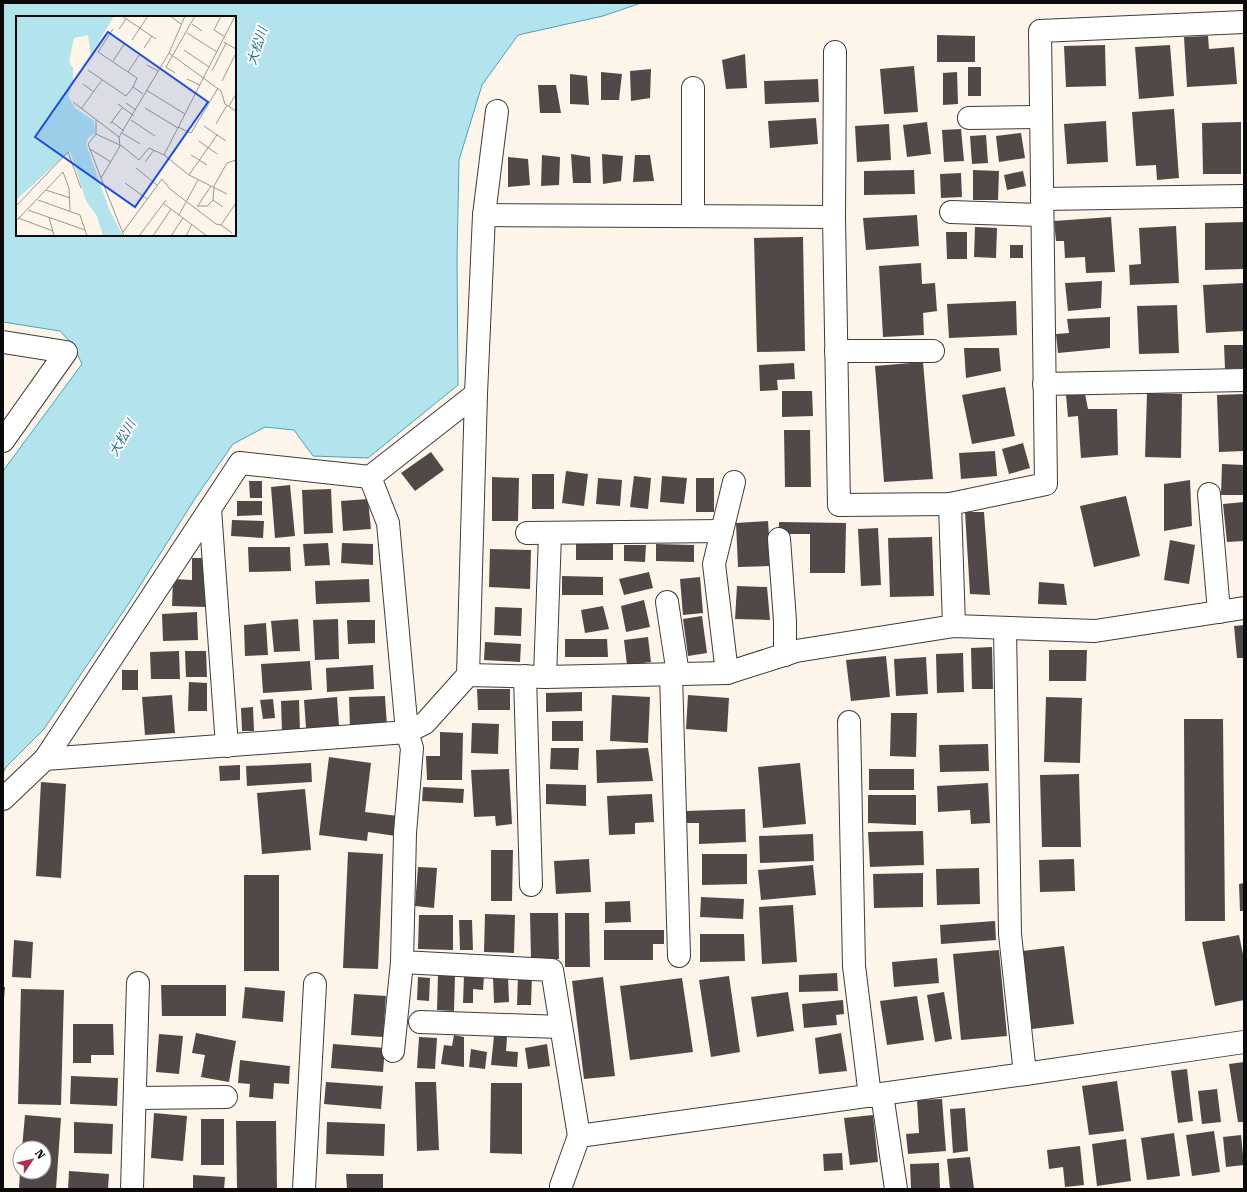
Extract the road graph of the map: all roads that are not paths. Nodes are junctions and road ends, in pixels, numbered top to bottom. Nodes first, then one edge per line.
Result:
1 (1244, 22) edge
2 (835, 52) dead end
3 (693, 88) dead end
4 (497, 111) dead end
5 (1041, 117) junction
6 (969, 118) dead end
7 (1244, 196) edge
8 (1042, 207) junction
9 (951, 212) dead end
10 (484, 215) junction
11 (693, 216) junction
12 (834, 217) junction
13 (3, 342) edge
14 (836, 351) junction
15 (933, 351) dead end
16 (1244, 380) edge
17 (1044, 384) junction
18 (476, 394) junction
19 (3, 440) edge
20 (370, 477) junction
21 (734, 482) dead end
22 (1209, 494) dead end
23 (950, 504) junction
24 (210, 509) junction
25 (722, 532) junction
26 (527, 533) dead end
27 (550, 534) junction
28 (780, 539) dead end
29 (667, 602) dead end
30 (1244, 608) edge
31 (1219, 612) junction
32 (954, 626) junction
33 (1005, 628) junction
34 (785, 654) junction
35 (727, 673) junction
36 (675, 674) junction
37 (468, 676) junction
38 (535, 676) junction
39 (849, 722) dead end
40 (407, 732) junction
41 (227, 746) junction
42 (45, 758) junction
43 (3, 799) edge
44 (531, 885) dead end
45 (679, 956) dead end
46 (402, 962) junction
47 (138, 984) dead end
48 (315, 984) dead end
49 (420, 1022) dead end
50 (561, 1027) junction
51 (1244, 1042) edge
52 (393, 1051) dead end
53 (1025, 1074) junction
54 (876, 1095) junction
55 (226, 1097) dead end
56 (135, 1098) junction
57 (579, 1136) junction
58 (132, 1189) edge
59 (304, 1189) edge
60 (561, 1189) edge
61 (896, 1189) edge

1 - 5 street
2 - 12 street
3 - 11 street
4 - 10 street
5 - 6 street
5 - 8 street
7 - 8 street
8 - 9 street
8 - 17 street
10 - 11 street
10 - 18 street
11 - 12 street
12 - 14 street
13 - 19 street
14 - 15 street
14 - 23 street
16 - 17 street
17 - 23 street
18 - 20 street
18 - 37 street
20 - 24 street
20 - 40 street
21 - 25 street
22 - 31 street
23 - 32 street
24 - 41 street
24 - 42 street
25 - 27 street
25 - 35 street
26 - 27 street
27 - 38 street
28 - 34 street
29 - 36 street
30 - 31 street
31 - 33 street
32 - 33 street
32 - 34 street
33 - 53 street
34 - 35 street
35 - 36 street
36 - 38 street
36 - 45 street
37 - 38 street
37 - 40 street
38 - 44 street
39 - 54 street
40 - 41 street
40 - 46 street
41 - 42 street
42 - 43 street
46 - 50 street
46 - 52 street
47 - 56 street
48 - 59 street
49 - 50 street
50 - 57 street
51 - 53 street
53 - 54 street
54 - 57 street
54 - 61 street
55 - 56 street
56 - 58 street
57 - 60 street

